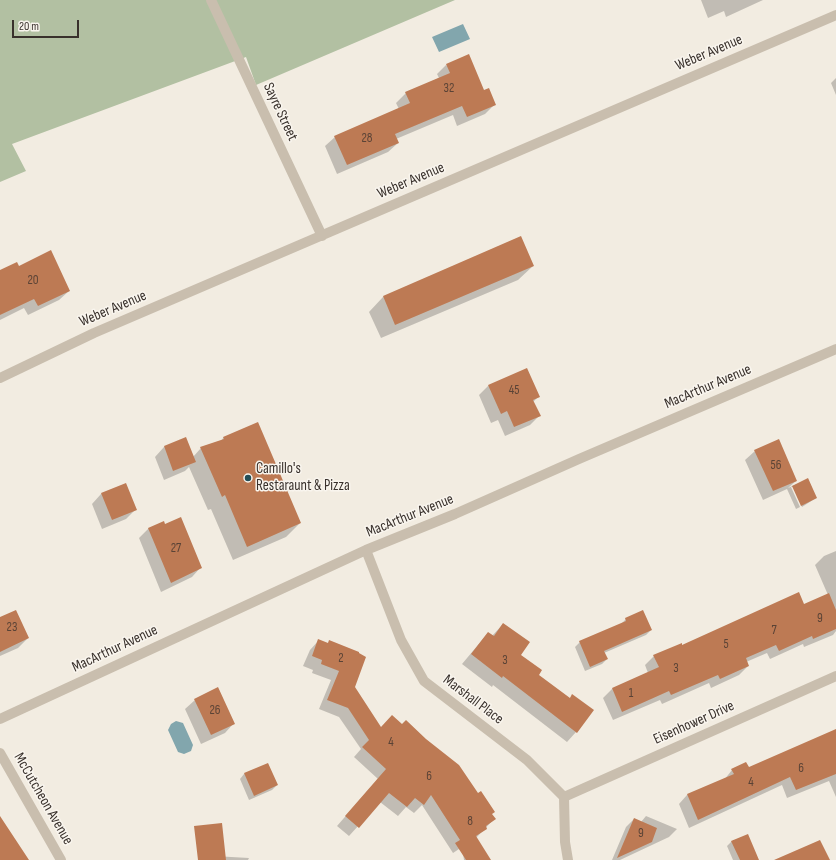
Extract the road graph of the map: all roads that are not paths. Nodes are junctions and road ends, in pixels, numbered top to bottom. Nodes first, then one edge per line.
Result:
1 (211, 0) edge
2 (836, 15) edge
3 (322, 236) junction
4 (836, 349) edge
5 (0, 378) edge
6 (366, 550) junction
7 (836, 676) edge
8 (0, 719) edge
9 (0, 753) edge
10 (564, 797) junction
11 (61, 860) edge
12 (568, 860) edge

1 - 3 street, Sayre Street
2 - 3 street, Weber Avenue
3 - 5 street, Weber Avenue
4 - 6 street, MacArthur Avenue
6 - 8 street, MacArthur Avenue
6 - 10 street, Marshall Place
7 - 10 street, Eisenhower Drive
9 - 11 street, McCutcheon Avenue
10 - 12 street

